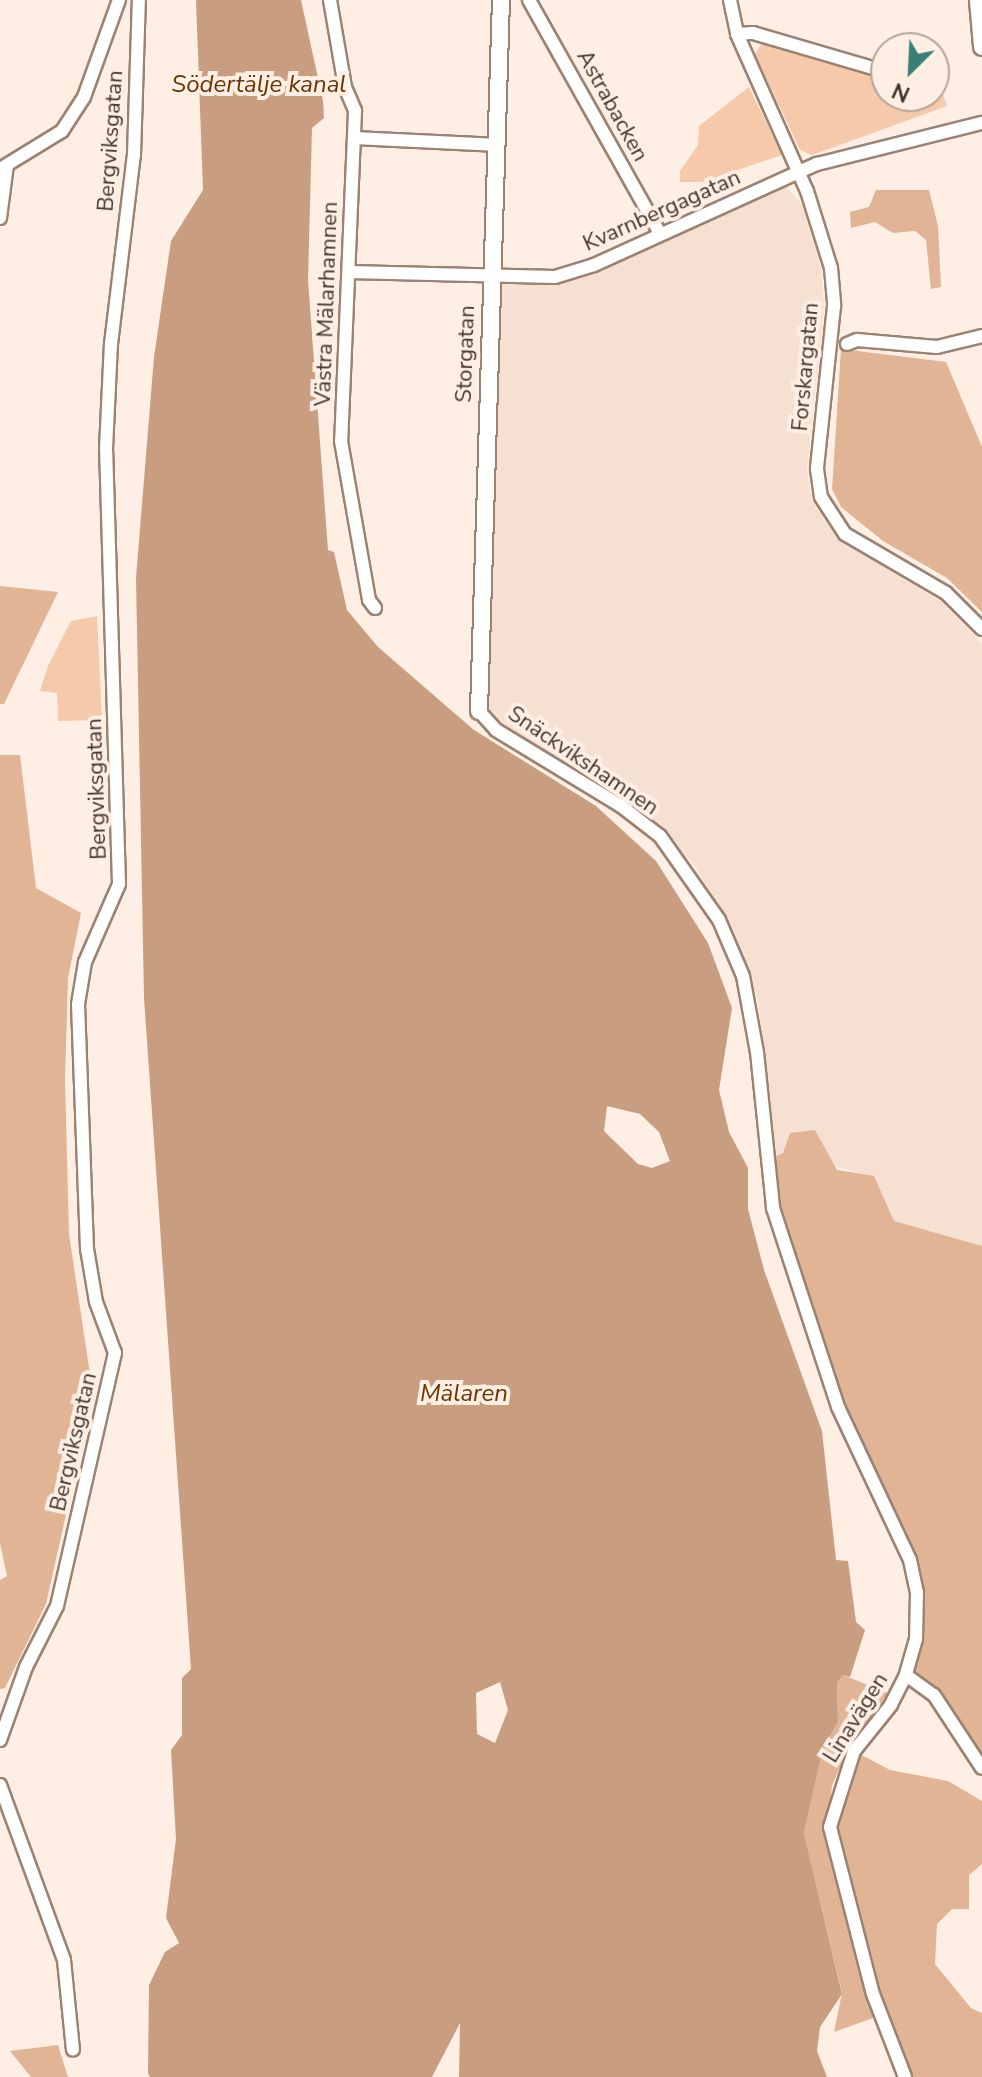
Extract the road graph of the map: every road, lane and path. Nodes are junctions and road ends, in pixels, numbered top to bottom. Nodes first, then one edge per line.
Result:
1 (119, 0) edge
2 (139, 0) edge
3 (330, 0) edge
4 (501, 0) edge
5 (529, 0) edge
6 (730, 0) edge
7 (978, 0) edge
8 (737, 34) junction
9 (982, 47) edge
10 (870, 67) edge
11 (982, 123) edge
12 (355, 138) junction
13 (498, 145) junction
14 (4, 167) edge
15 (797, 173) junction
16 (0, 218) edge
17 (659, 232) junction
18 (349, 272) junction
19 (492, 278) junction
20 (982, 336) edge
21 (847, 344) dead end
22 (375, 608) dead end
23 (982, 629) edge
24 (479, 711) joint
25 (768, 1156) joint
26 (906, 1675) junction
27 (0, 1740) edge
28 (982, 1768) edge
29 (0, 1785) edge
30 (0, 1798) edge
31 (73, 2050) dead end
32 (905, 2077) edge

1 - 14 street
2 - 27 street, Bergviksgatan
3 - 12 street, Västra Mälarhamnen
4 - 13 street, Storgatan
5 - 17 street, Astrabacken
6 - 8 street, Forskargatan
7 - 9 street
8 - 10 street
8 - 15 street, Forskargatan
11 - 15 street, Kvarnbergagatan
12 - 13 street
12 - 18 street, Västra Mälarhamnen
13 - 19 street, Storgatan
14 - 16 street
15 - 17 street, Kvarnbergagatan
15 - 23 street, Forskargatan
17 - 19 street, Kvarnbergagatan
18 - 19 street, Kvarnbergagatan
18 - 22 street, Västra Mälarhamnen
19 - 24 street, Storgatan
20 - 21 street
24 - 25 street, Snäckvikshamnen
25 - 26 street, Linavägen
26 - 28 street
26 - 32 street, Linavägen
29 - 30 street
30 - 31 street

